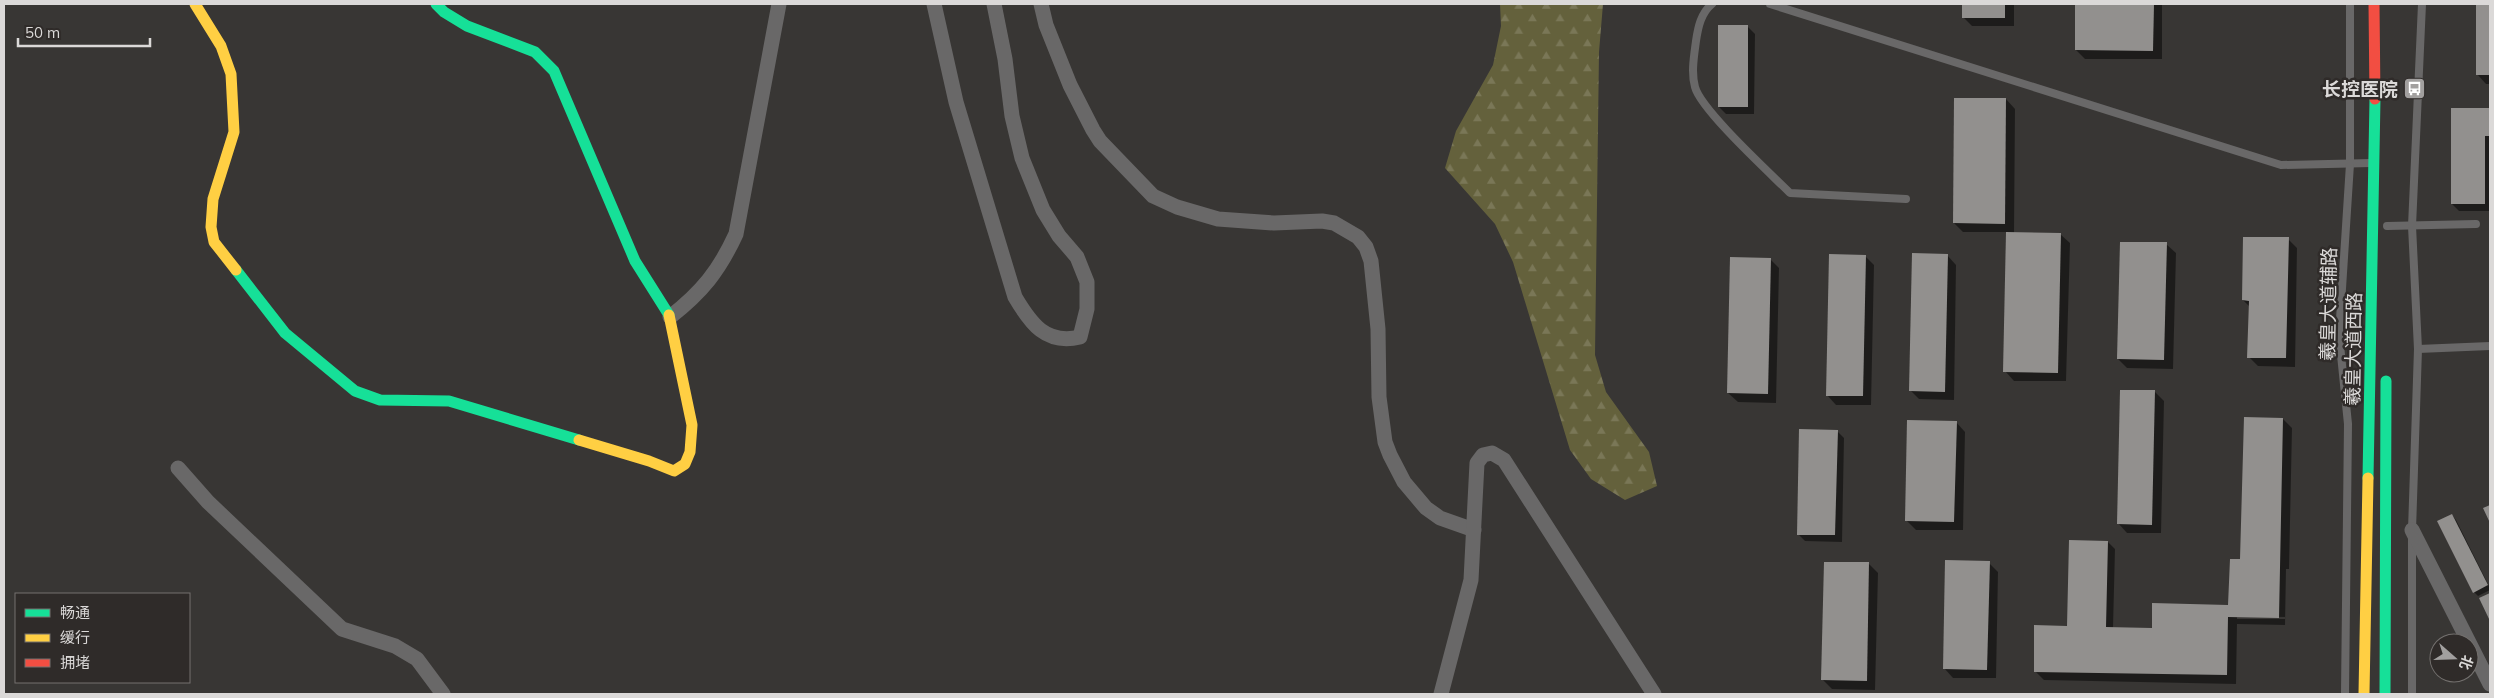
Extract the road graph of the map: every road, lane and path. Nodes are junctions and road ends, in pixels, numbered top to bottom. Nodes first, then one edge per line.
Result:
1 (195, 4) edge
2 (436, 4) edge
3 (778, 4) edge
4 (934, 4) edge
5 (994, 4) edge
6 (1041, 4) edge
7 (1712, 4) edge
8 (1770, 4) edge
9 (2350, 4) edge
10 (2374, 4) edge
11 (2422, 4) edge
12 (2375, 163) junction
13 (2350, 164) junction
14 (1906, 200) dead end
15 (2476, 224) dead end
16 (2387, 226) dead end
17 (2412, 226) junction
18 (670, 317) junction
19 (2490, 346) edge
20 (2418, 348) junction
21 (2386, 365) dead end
22 (178, 468) dead end
23 (1474, 530) junction
24 (2412, 530) junction
25 (2490, 684) edge
26 (443, 694) edge
27 (1441, 694) edge
28 (1654, 694) edge
29 (2345, 694) edge
30 (2364, 694) edge
31 (2385, 694) edge
32 (2412, 694) edge

1 - 18 street
2 - 18 street
3 - 18 street
4 - 5 street
6 - 23 street
7 - 14 lane
8 - 13 lane
9 - 13 lane, 羲皇大道辅路
10 - 12 street, 羲皇大道西路
11 - 17 lane
12 - 13 lane
12 - 30 street, 羲皇大道西路
13 - 29 lane, 羲皇大道辅路
15 - 17 lane
16 - 17 lane
17 - 20 lane
19 - 20 lane
20 - 24 lane
21 - 31 street, 羲皇大道西路
22 - 26 street
23 - 27 street
23 - 28 street
24 - 25 street
24 - 32 lane

